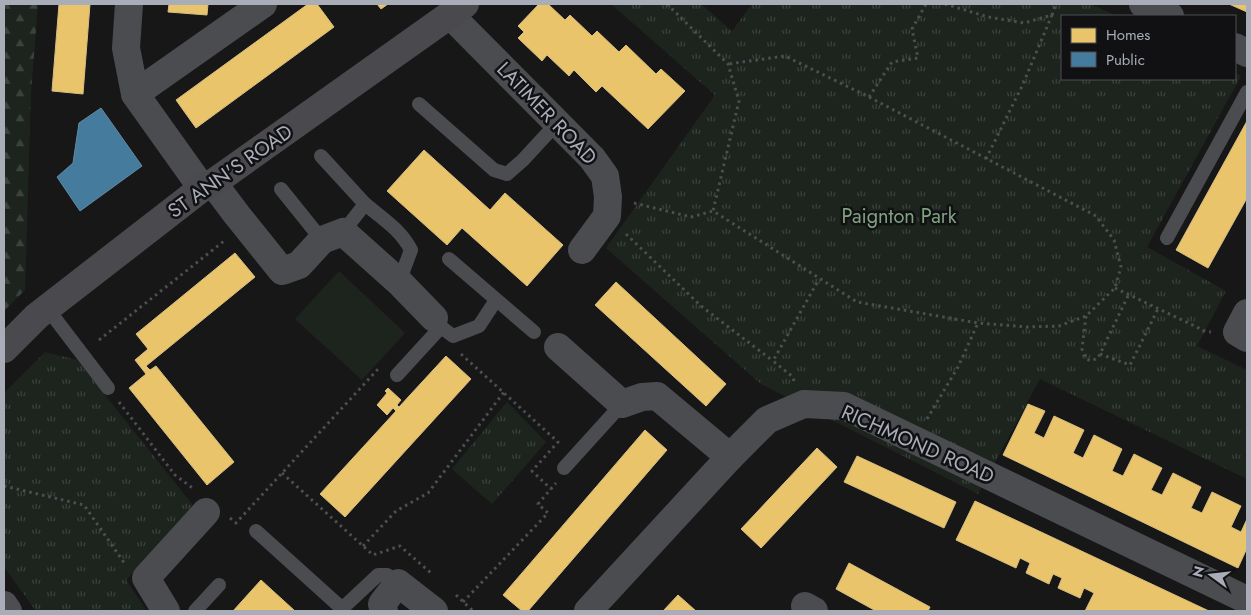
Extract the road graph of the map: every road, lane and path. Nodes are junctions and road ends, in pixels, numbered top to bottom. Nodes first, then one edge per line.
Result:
1 (129, 4) edge
2 (263, 4) edge
3 (667, 4) edge
4 (926, 4) edge
5 (945, 4) edge
6 (1056, 4) edge
7 (1143, 4) edge
8 (457, 9) edge
9 (1052, 14) junction
10 (1168, 15) edge
11 (728, 64) junction
12 (1247, 92) edge
13 (135, 94) junction
14 (869, 97) junction
15 (419, 104) dead end
16 (558, 122) junction
17 (321, 156) dead end
18 (986, 159) junction
19 (208, 186) junction
20 (281, 189) dead end
21 (365, 204) junction
22 (608, 206) junction
23 (713, 211) junction
24 (244, 225) junction
25 (332, 236) junction
26 (1167, 238) dead end
27 (582, 250) dead end
28 (448, 259) dead end
29 (819, 279) junction
30 (399, 282) junction
31 (1115, 288) junction
32 (1128, 296) junction
33 (496, 300) junction
34 (47, 308) junction
35 (1158, 309) junction
36 (1086, 316) junction
37 (437, 322) junction
38 (978, 323) junction
39 (1244, 328) edge
40 (534, 332) dead end
41 (100, 340) dead end
42 (558, 347) dead end
43 (4, 349) edge
44 (458, 350) dead end
45 (1100, 354) junction
46 (773, 361) junction
47 (384, 362) dead end
48 (377, 370) junction
49 (391, 376) joint
50 (108, 388) joint
51 (504, 392) junction
52 (622, 404) junction
53 (804, 404) junction
54 (916, 440) junction
55 (730, 457) junction
56 (564, 468) joint
57 (282, 473) junction
58 (4, 486) edge
59 (551, 488) junction
60 (210, 506) junction
61 (256, 531) dead end
62 (363, 546) junction
63 (436, 577) dead end
64 (146, 578) junction
65 (398, 583) junction
66 (219, 585) dead end
67 (1247, 600) edge
68 (442, 601) edge
69 (464, 602) junction
70 (4, 605) edge
71 (8, 611) edge
72 (166, 611) edge
73 (195, 611) edge
74 (384, 611) edge
75 (473, 611) edge
76 (588, 611) edge

1 - 13 street
2 - 13 street
3 - 11 path
4 - 14 path
5 - 9 path
6 - 9 path
7 - 10 street
8 - 16 street, LATIMER ROAD
8 - 19 main road, ST ANN'S ROAD
9 - 18 path
11 - 14 path
11 - 23 path
12 - 26 lane
13 - 19 street
14 - 18 path
15 - 16 lane
16 - 22 street, LATIMER ROAD
17 - 21 lane
18 - 31 path
19 - 24 street
19 - 34 main road, ST ANN'S ROAD
20 - 25 lane
21 - 25 lane
21 - 30 lane
22 - 23 path
22 - 27 street
22 - 46 path
23 - 29 path
24 - 25 street
24 - 41 path
25 - 30 street
28 - 33 lane
29 - 38 path
29 - 46 path
30 - 37 street
31 - 32 path
31 - 36 path
32 - 35 path
32 - 45 path
33 - 37 lane
33 - 40 lane
34 - 43 main road, ST ANN'S ROAD
34 - 50 lane
35 - 39 path
35 - 45 path
36 - 38 path
36 - 45 path
37 - 49 lane
38 - 54 path
42 - 52 street
44 - 51 path
46 - 53 path
47 - 48 path
48 - 49 path
48 - 57 path
50 - 60 path
51 - 59 path
51 - 62 path
52 - 55 street
52 - 56 lane
53 - 54 street, RICHMOND ROAD
53 - 55 street, RICHMOND ROAD
54 - 67 street, RICHMOND ROAD
55 - 76 street, RICHMOND ROAD
56 - 59 path
57 - 60 path
57 - 62 path
58 - 64 path
59 - 69 path
60 - 64 street
61 - 65 lane
62 - 63 path
64 - 72 street
65 - 68 street
65 - 74 street
66 - 73 lane
68 - 69 path
69 - 75 path
70 - 71 highway

